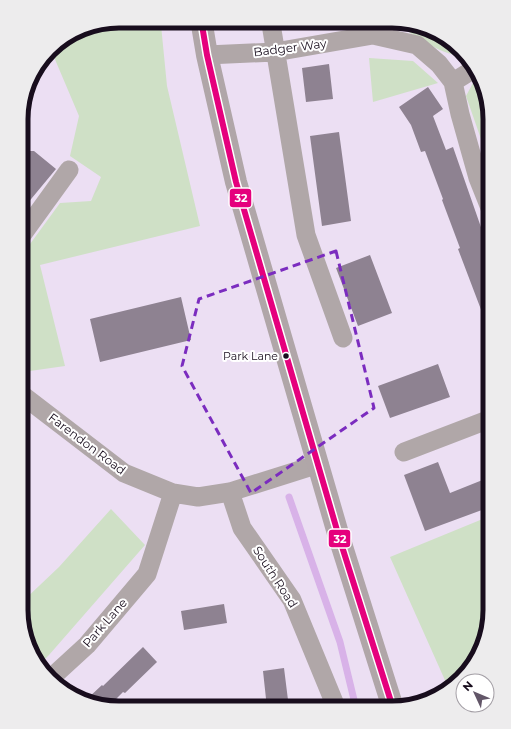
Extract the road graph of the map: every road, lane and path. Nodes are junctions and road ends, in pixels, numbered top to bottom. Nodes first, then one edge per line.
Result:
1 (202, 28) edge
2 (272, 28) edge
3 (377, 29) edge
4 (275, 52) junction
5 (207, 55) junction
6 (470, 72) edge
7 (453, 82) junction
8 (69, 170) dead end
9 (483, 172) edge
10 (28, 227) edge
11 (343, 338) dead end
12 (28, 399) edge
13 (483, 422) edge
14 (404, 452) dead end
15 (319, 464) junction
16 (230, 492) junction
17 (173, 494) junction
18 (55, 674) edge
19 (334, 701) edge
20 (391, 701) edge

1 - 5 main road
2 - 4 street
3 - 4 street, Badger Way
3 - 7 street, Badger Way
4 - 5 street, Badger Way
4 - 11 street
5 - 15 main road
6 - 7 street
7 - 9 street, Badger Way
8 - 10 street
12 - 17 street, Farendon Road
13 - 14 street
15 - 16 street, Farendon Road
15 - 20 main road
16 - 17 street, Farendon Road
16 - 19 street, South Road
17 - 18 street, Park Lane

